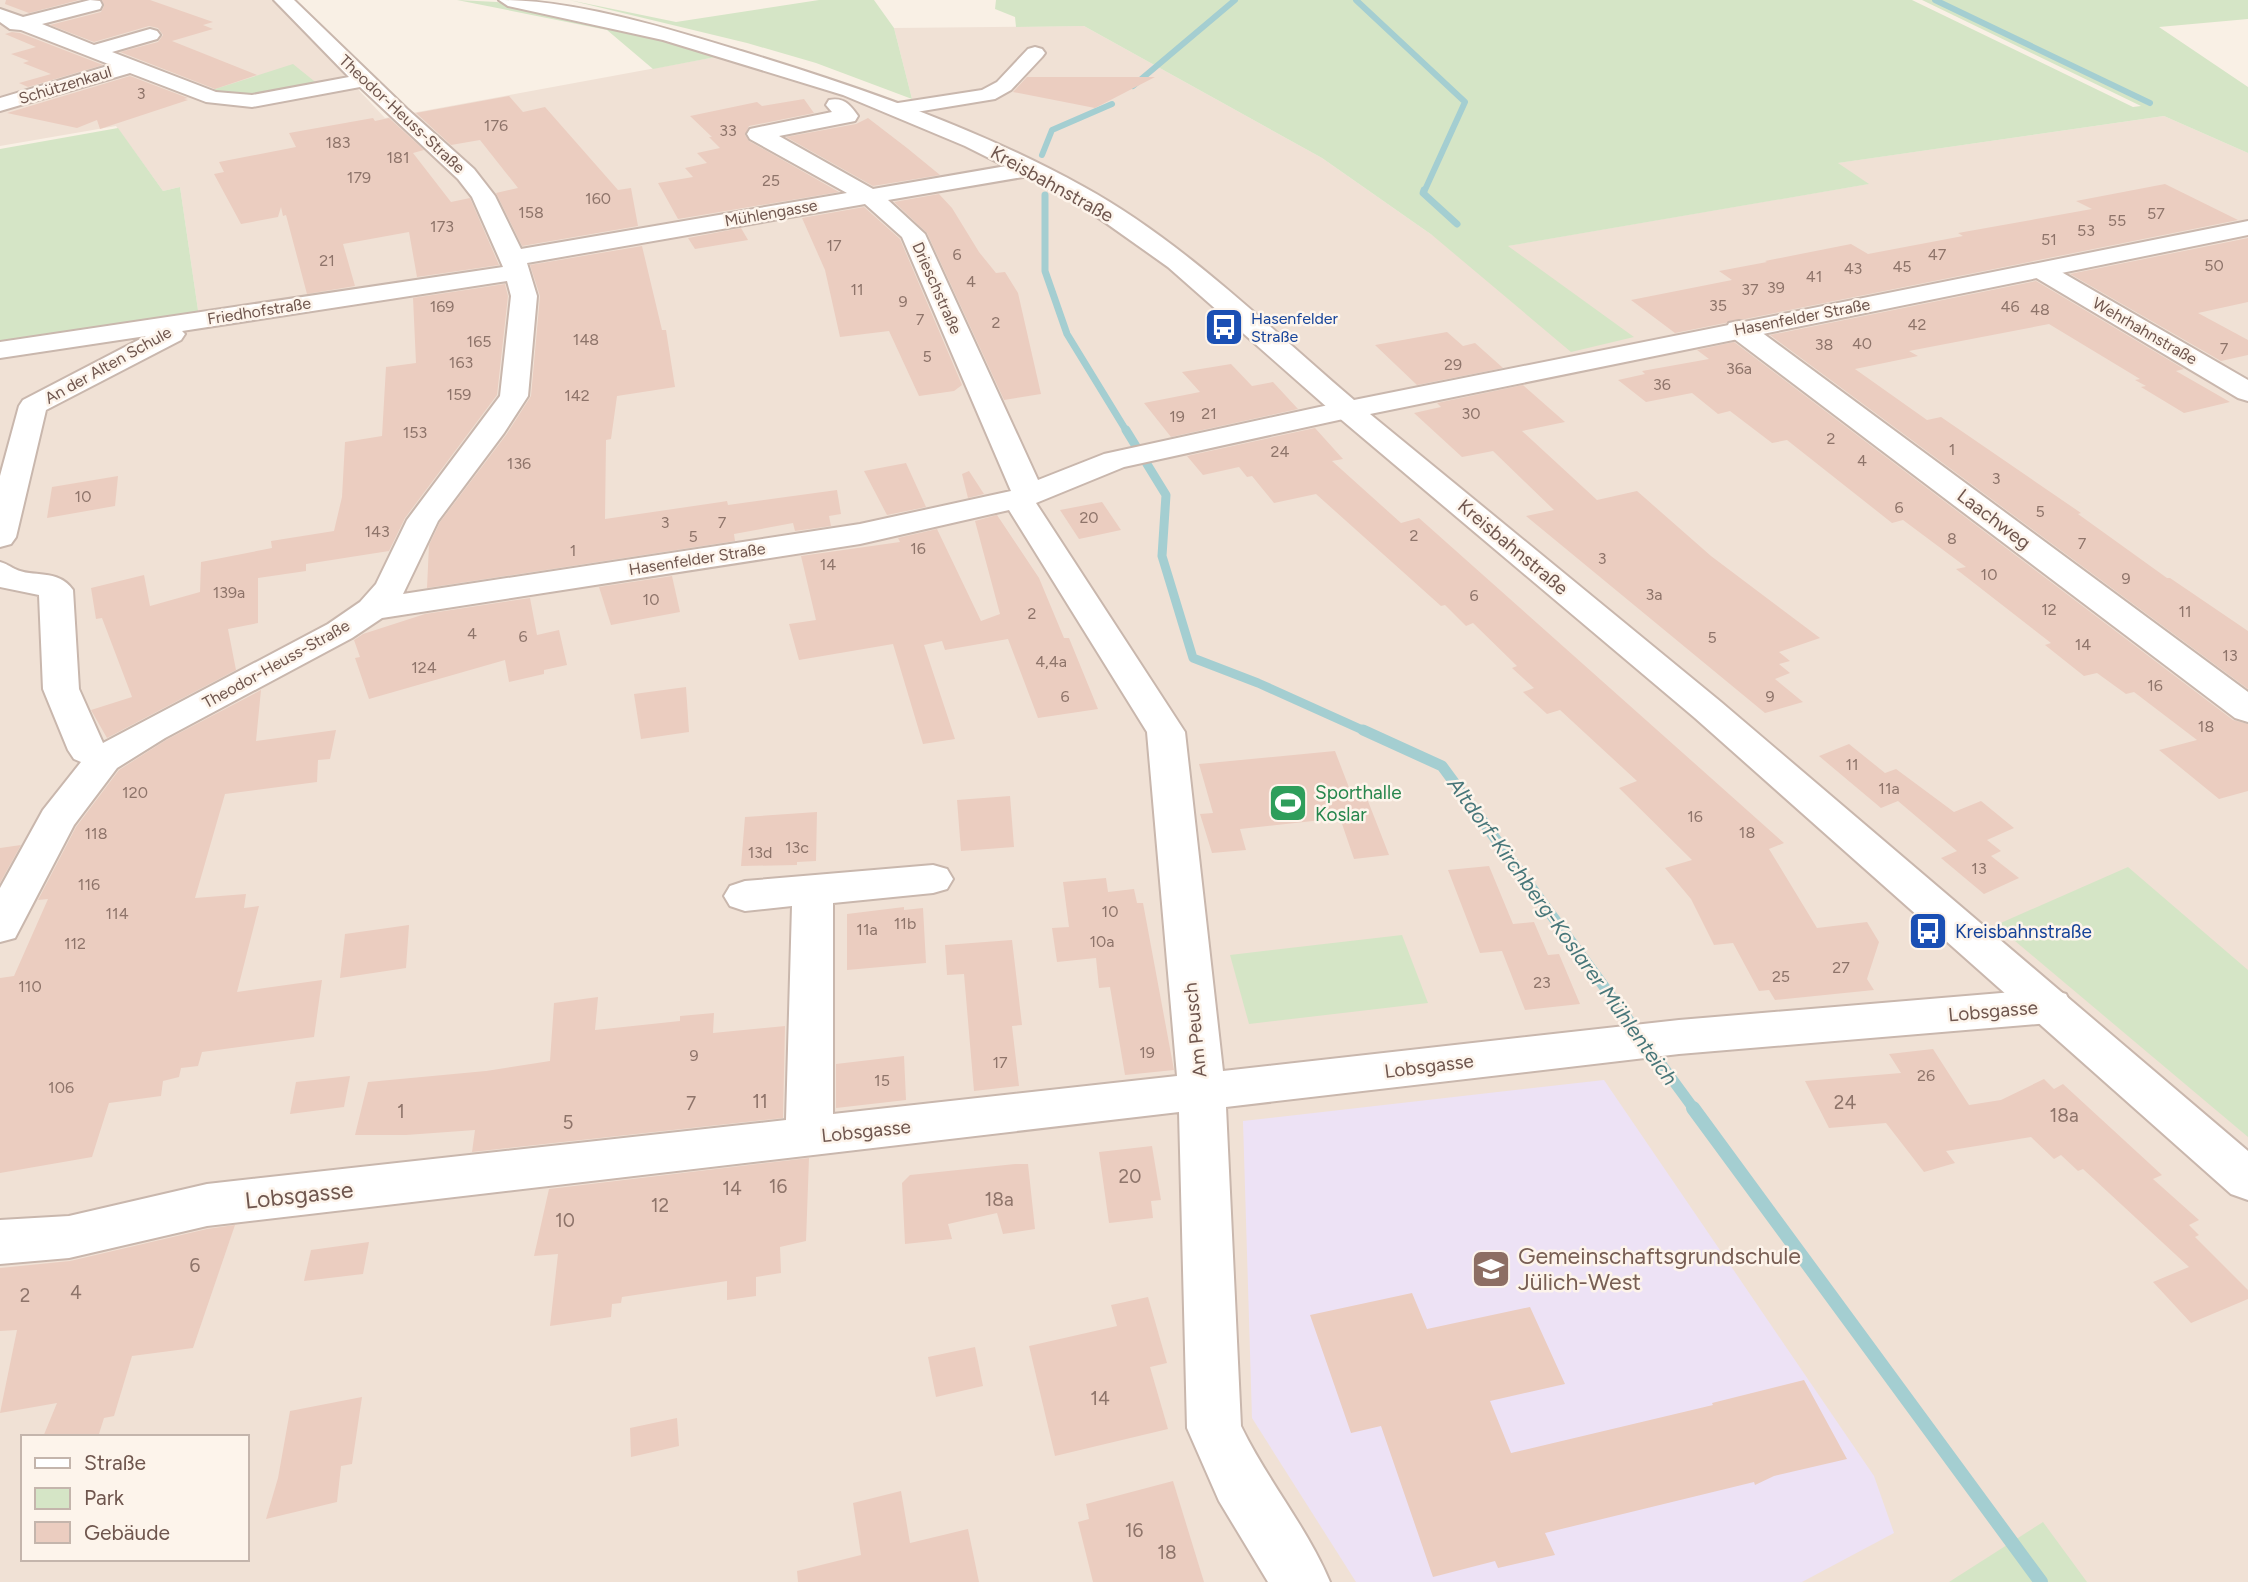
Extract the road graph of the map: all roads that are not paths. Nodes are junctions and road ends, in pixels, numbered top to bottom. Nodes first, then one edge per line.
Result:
1 (284, 0) edge
2 (508, 0) edge
3 (93, 5) dead end
4 (0, 15) edge
5 (21, 24) junction
6 (0, 29) edge
7 (150, 35) dead end
8 (93, 51) junction
9 (1035, 53) dead end
10 (130, 66) junction
11 (365, 80) junction
12 (837, 104) dead end
13 (0, 105) edge
14 (898, 109) junction
15 (1029, 169) junction
16 (869, 196) junction
17 (2248, 228) edge
18 (516, 265) junction
19 (2042, 271) junction
20 (182, 322) junction
21 (1739, 329) junction
22 (0, 350) edge
23 (2248, 392) edge
24 (1347, 410) junction
25 (1023, 496) junction
26 (0, 537) edge
27 (0, 572) edge
28 (372, 609) junction
29 (2248, 710) edge
30 (104, 759) junction
31 (933, 879) dead end
32 (813, 890) junction
33 (745, 896) dead end
34 (0, 927) edge
35 (2050, 1006) junction
36 (1202, 1093) junction
37 (809, 1138) junction
38 (2248, 1180) edge
39 (0, 1242) edge
40 (1301, 1582) edge

1 - 11 street, Theodor-Heuss-Straße
2 - 14 street, Kreisbahnstraße
3 - 5 street
4 - 5 street
5 - 6 street
5 - 8 street
7 - 8 street
8 - 10 street
9 - 14 street, Kreisbahnstraße
10 - 11 street
10 - 13 street, Schützenkaul
11 - 18 street, Theodor-Heuss-Straße
12 - 16 street, Drieschstraße
14 - 15 street, Kreisbahnstraße
15 - 16 street, Mühlengasse
15 - 24 street, Kreisbahnstraße
16 - 18 street, Mühlengasse
16 - 25 street, Drieschstraße
17 - 19 street, Hasenfelder Straße
18 - 20 street, Friedhofstraße
18 - 28 street, Theodor-Heuss-Straße
19 - 21 street, Hasenfelder Straße
19 - 23 street, Wehrhahnstraße
20 - 22 street, Friedhofstraße
20 - 26 street, An der Alten Schule
21 - 24 street, Hasenfelder Straße
21 - 29 street, Laachweg
24 - 25 street, Hasenfelder Straße
24 - 35 street, Kreisbahnstraße
25 - 28 street, Hasenfelder Straße
25 - 36 street, Am Peusch
27 - 30 street
28 - 30 street, Theodor-Heuss-Straße
30 - 34 street, Theodor-Heuss-Straße
31 - 32 street
32 - 33 street
32 - 37 street, Lobsgasse
35 - 36 street, Lobsgasse
35 - 38 street, Kreisbahnstraße
36 - 37 street, Lobsgasse
36 - 40 street, Am Peusch
37 - 39 street, Lobsgasse

